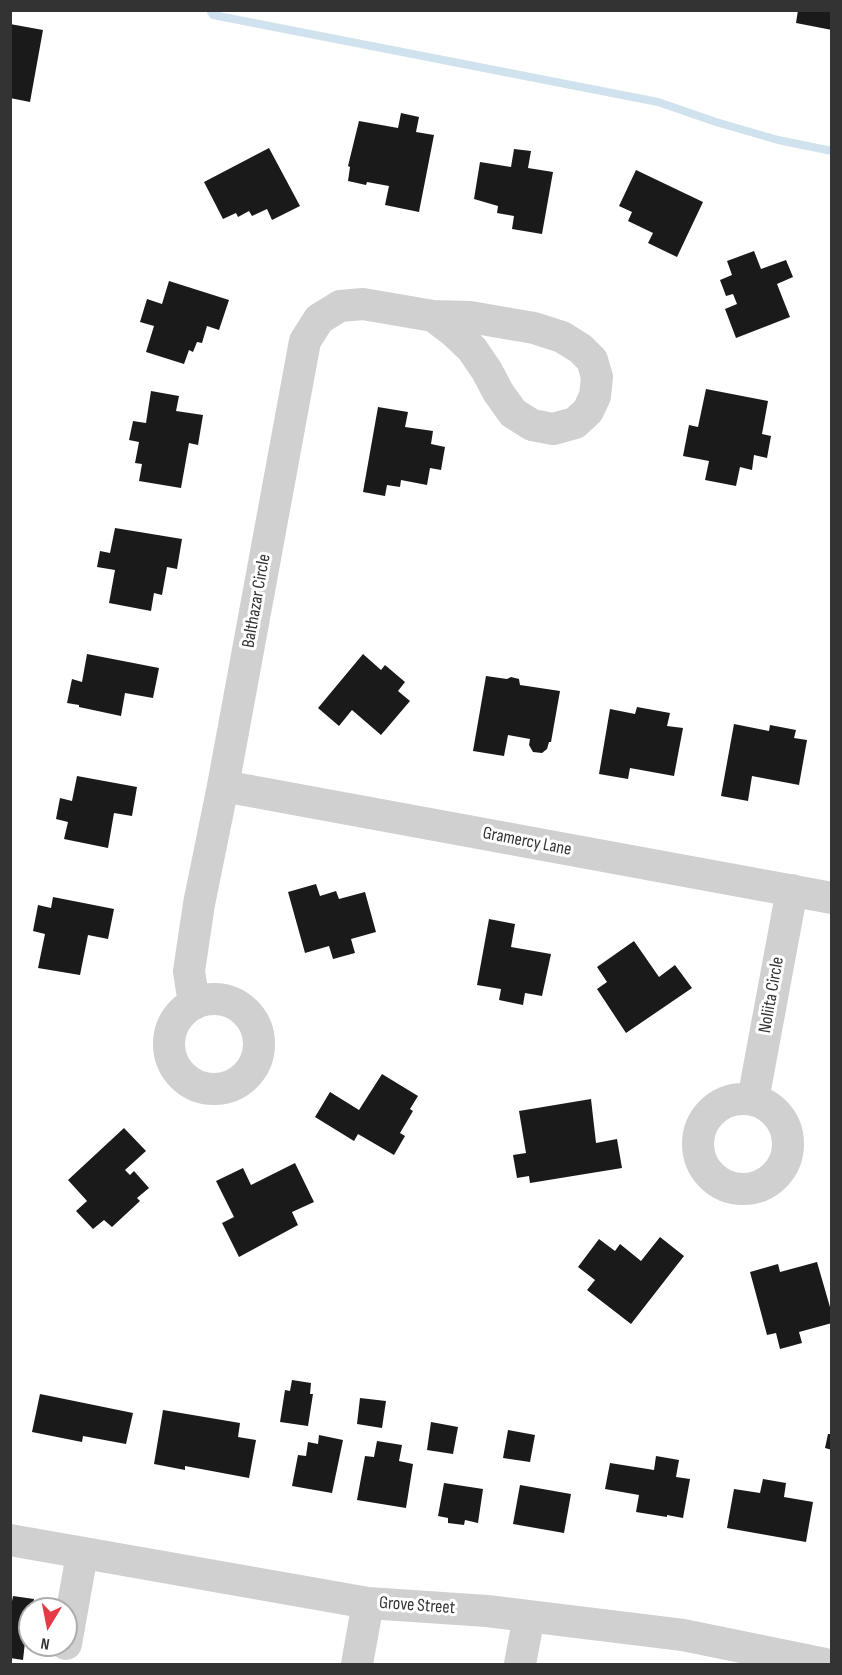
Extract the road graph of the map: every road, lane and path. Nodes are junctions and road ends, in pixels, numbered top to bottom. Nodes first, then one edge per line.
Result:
1 (433, 316) junction
2 (223, 786) junction
3 (792, 890) junction
4 (831, 898) edge
5 (194, 1004) dead end
6 (753, 1100) dead end
7 (10, 1540) edge
8 (82, 1554) junction
9 (74, 1597) edge
10 (368, 1603) junction
11 (529, 1616) junction
12 (357, 1665) edge
13 (520, 1665) edge
14 (825, 1665) edge

1 - 1 street, Balthazar Circle
1 - 2 street, Balthazar Circle
2 - 3 street, Gramercy Lane
2 - 5 street, Balthazar Circle
3 - 4 street, Gramercy Lane
3 - 6 street, Noliita Circle
7 - 8 street, Grove Street
8 - 9 street
8 - 10 street, Grove Street
10 - 11 street, Grove Street
10 - 12 street
11 - 13 street
11 - 14 street, Grove Street

